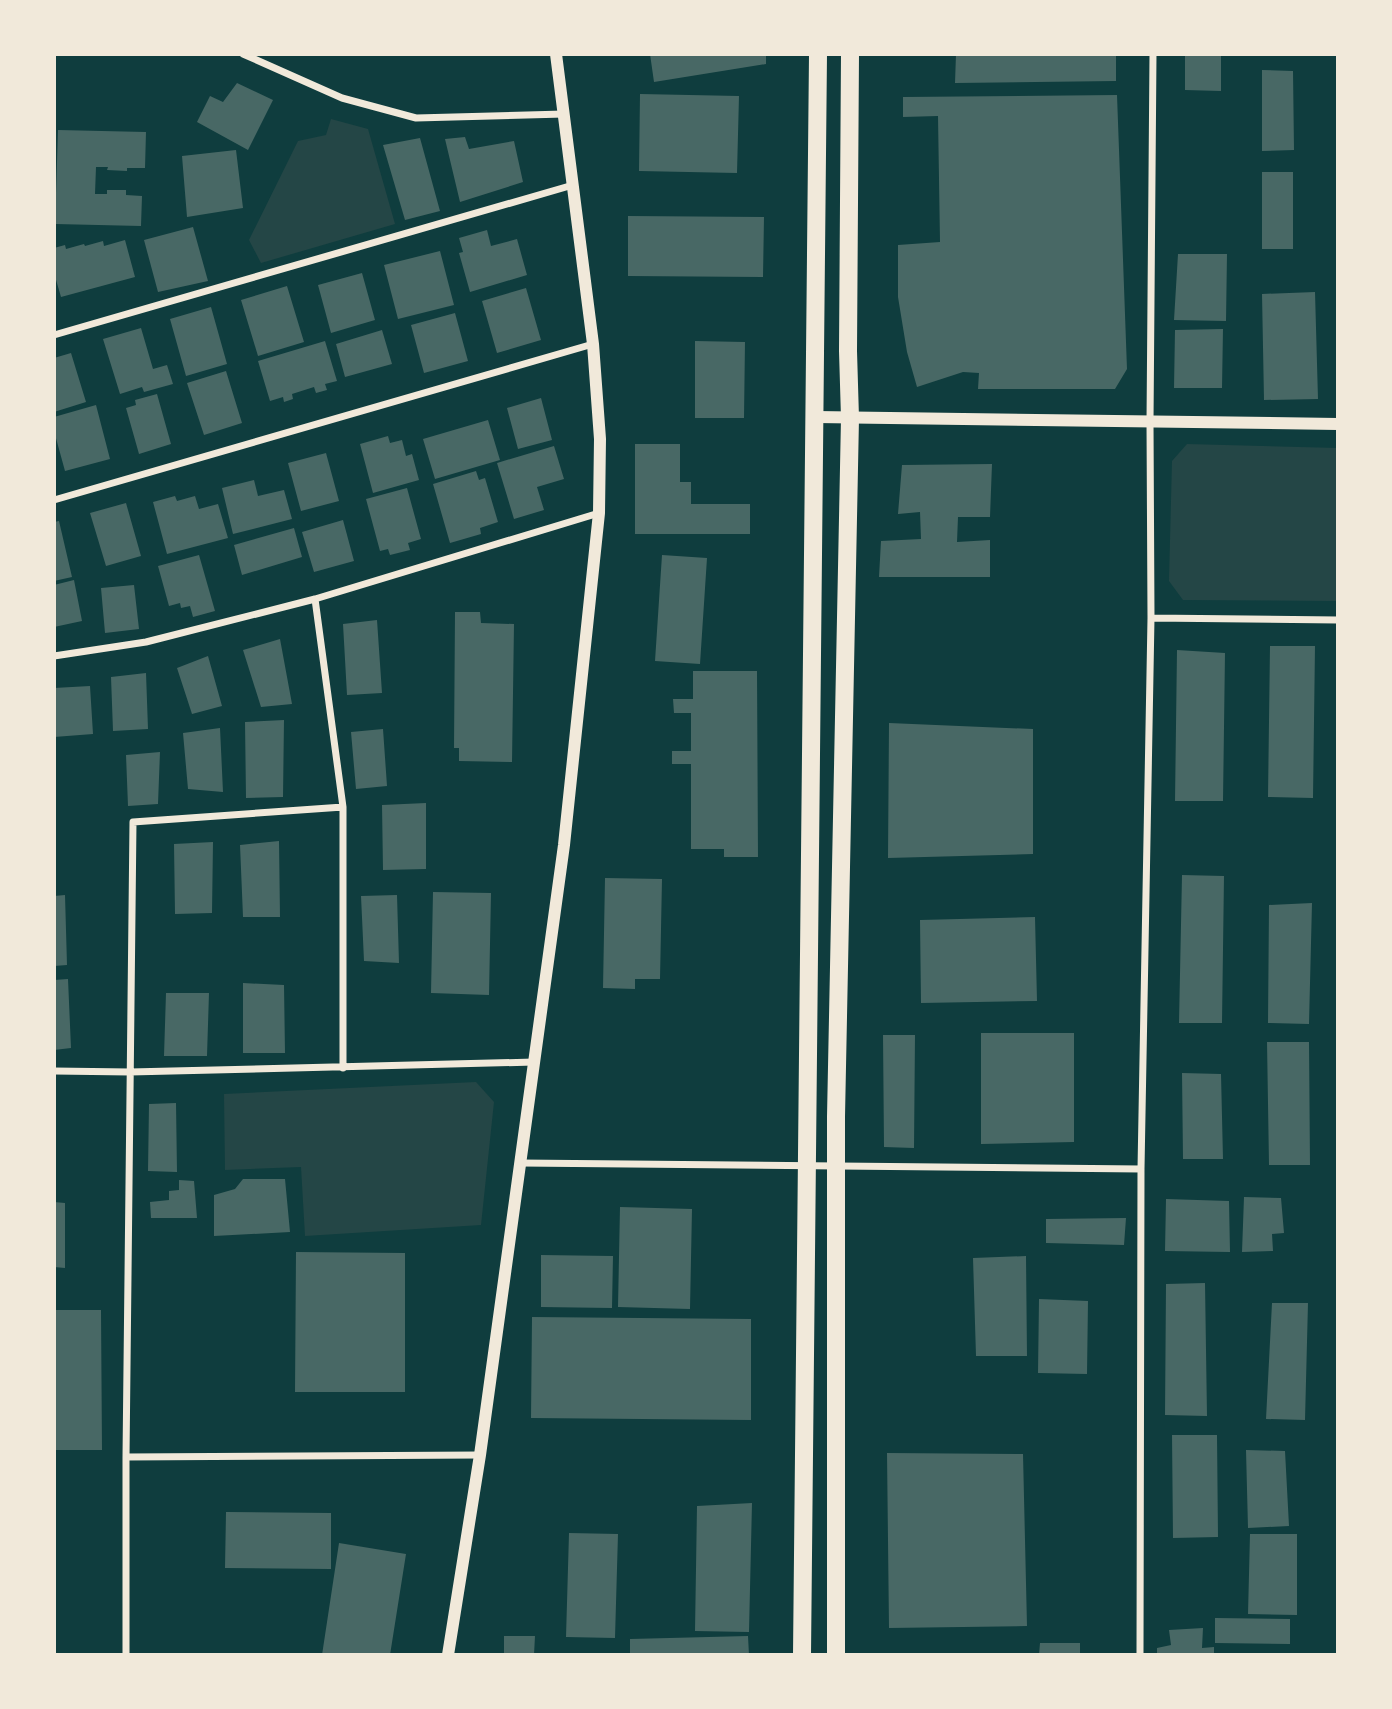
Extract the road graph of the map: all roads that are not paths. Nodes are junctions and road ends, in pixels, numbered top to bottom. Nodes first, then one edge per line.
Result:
1 (243, 54) edge
2 (556, 54) edge
3 (818, 54) edge
4 (850, 54) edge
5 (1153, 54) edge
6 (564, 114) junction
7 (573, 185) junction
8 (54, 335) edge
9 (593, 344) junction
10 (816, 417) junction
11 (850, 418) junction
12 (1150, 422) junction
13 (1338, 424) edge
14 (54, 500) edge
15 (599, 513) junction
16 (315, 599) junction
17 (1151, 618) junction
18 (1338, 620) edge
19 (54, 656) edge
20 (343, 807) junction
21 (534, 1062) junction
22 (343, 1068) junction
23 (54, 1071) edge
24 (130, 1072) junction
25 (520, 1163) junction
26 (807, 1166) junction
27 (837, 1166) junction
28 (1141, 1169) junction
29 (480, 1455) junction
30 (126, 1457) junction
31 (126, 1655) edge
32 (448, 1655) edge
33 (802, 1655) edge
34 (836, 1655) edge
35 (1140, 1655) edge

1 - 6 street
2 - 6 street
3 - 10 main road
4 - 11 main road
5 - 12 street
6 - 7 street
7 - 8 street
7 - 9 street
9 - 14 street
9 - 15 street
10 - 11 street
10 - 26 main road
11 - 12 street
11 - 27 main road
12 - 13 street
12 - 17 street
15 - 16 street
15 - 21 street
16 - 19 street
16 - 20 street
17 - 18 street
17 - 28 street
20 - 22 street
20 - 24 street
21 - 22 street
21 - 25 street
22 - 24 street
23 - 24 street
24 - 30 street
25 - 26 street
25 - 29 street
26 - 27 street
26 - 33 main road
27 - 28 street
27 - 34 main road
28 - 35 street
29 - 30 street
29 - 32 street
30 - 31 street

